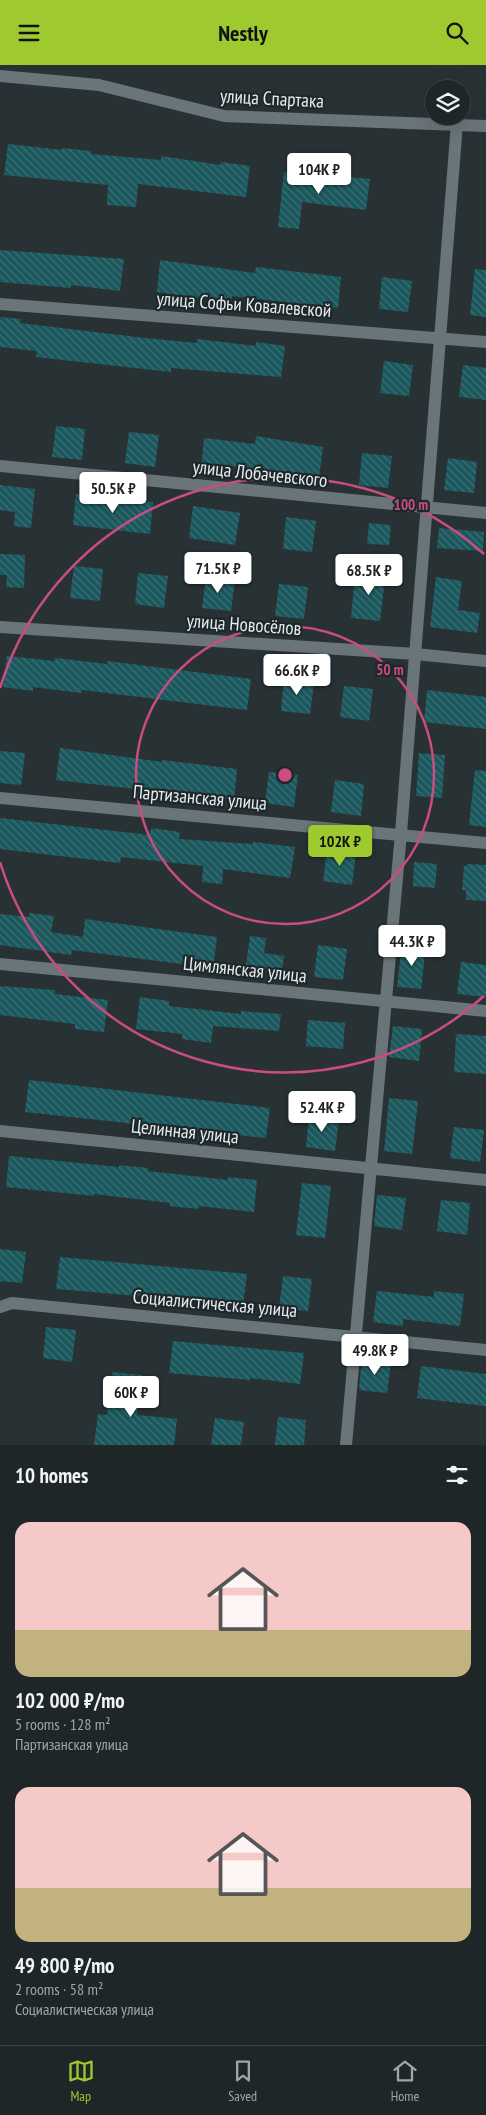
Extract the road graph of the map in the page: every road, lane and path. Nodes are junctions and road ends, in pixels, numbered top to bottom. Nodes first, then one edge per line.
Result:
1 (0, 76) edge
2 (425, 122) edge
3 (470, 124) edge
4 (457, 125) edge
5 (486, 126) edge
6 (0, 304) edge
7 (440, 338) junction
8 (486, 342) edge
9 (0, 466) edge
10 (427, 508) junction
11 (486, 513) edge
12 (0, 627) edge
13 (415, 654) junction
14 (486, 661) edge
15 (0, 798) edge
16 (401, 833) junction
17 (486, 843) edge
18 (0, 964) edge
19 (386, 1002) junction
20 (486, 1011) edge
21 (0, 1131) edge
22 (371, 1169) junction
23 (486, 1180) edge
24 (0, 1307) edge
25 (356, 1336) junction
26 (486, 1350) edge
27 (346, 1445) edge

1 - 2 street, улица Спартака
3 - 5 street, улица Спартака
4 - 7 street
6 - 7 street, улица Софьи Ковалевской
7 - 8 street, улица Софьи Ковалевской
7 - 10 street
9 - 10 street, улица Лобачевского
10 - 11 street, улица Лобачевского
10 - 13 street
12 - 13 street, улица Новосёлов
13 - 14 street, улица Новосёлов
13 - 16 street
15 - 16 street, Партизанская улица
16 - 17 street, Партизанская улица
16 - 19 street
18 - 19 street, Цимлянская улица
19 - 20 street, Цимлянская улица
19 - 22 street
21 - 22 street, Целинная улица
22 - 23 street, Целинная улица
22 - 25 street
24 - 25 street, Социалистическая улица
25 - 26 street, Социалистическая улица
25 - 27 street

